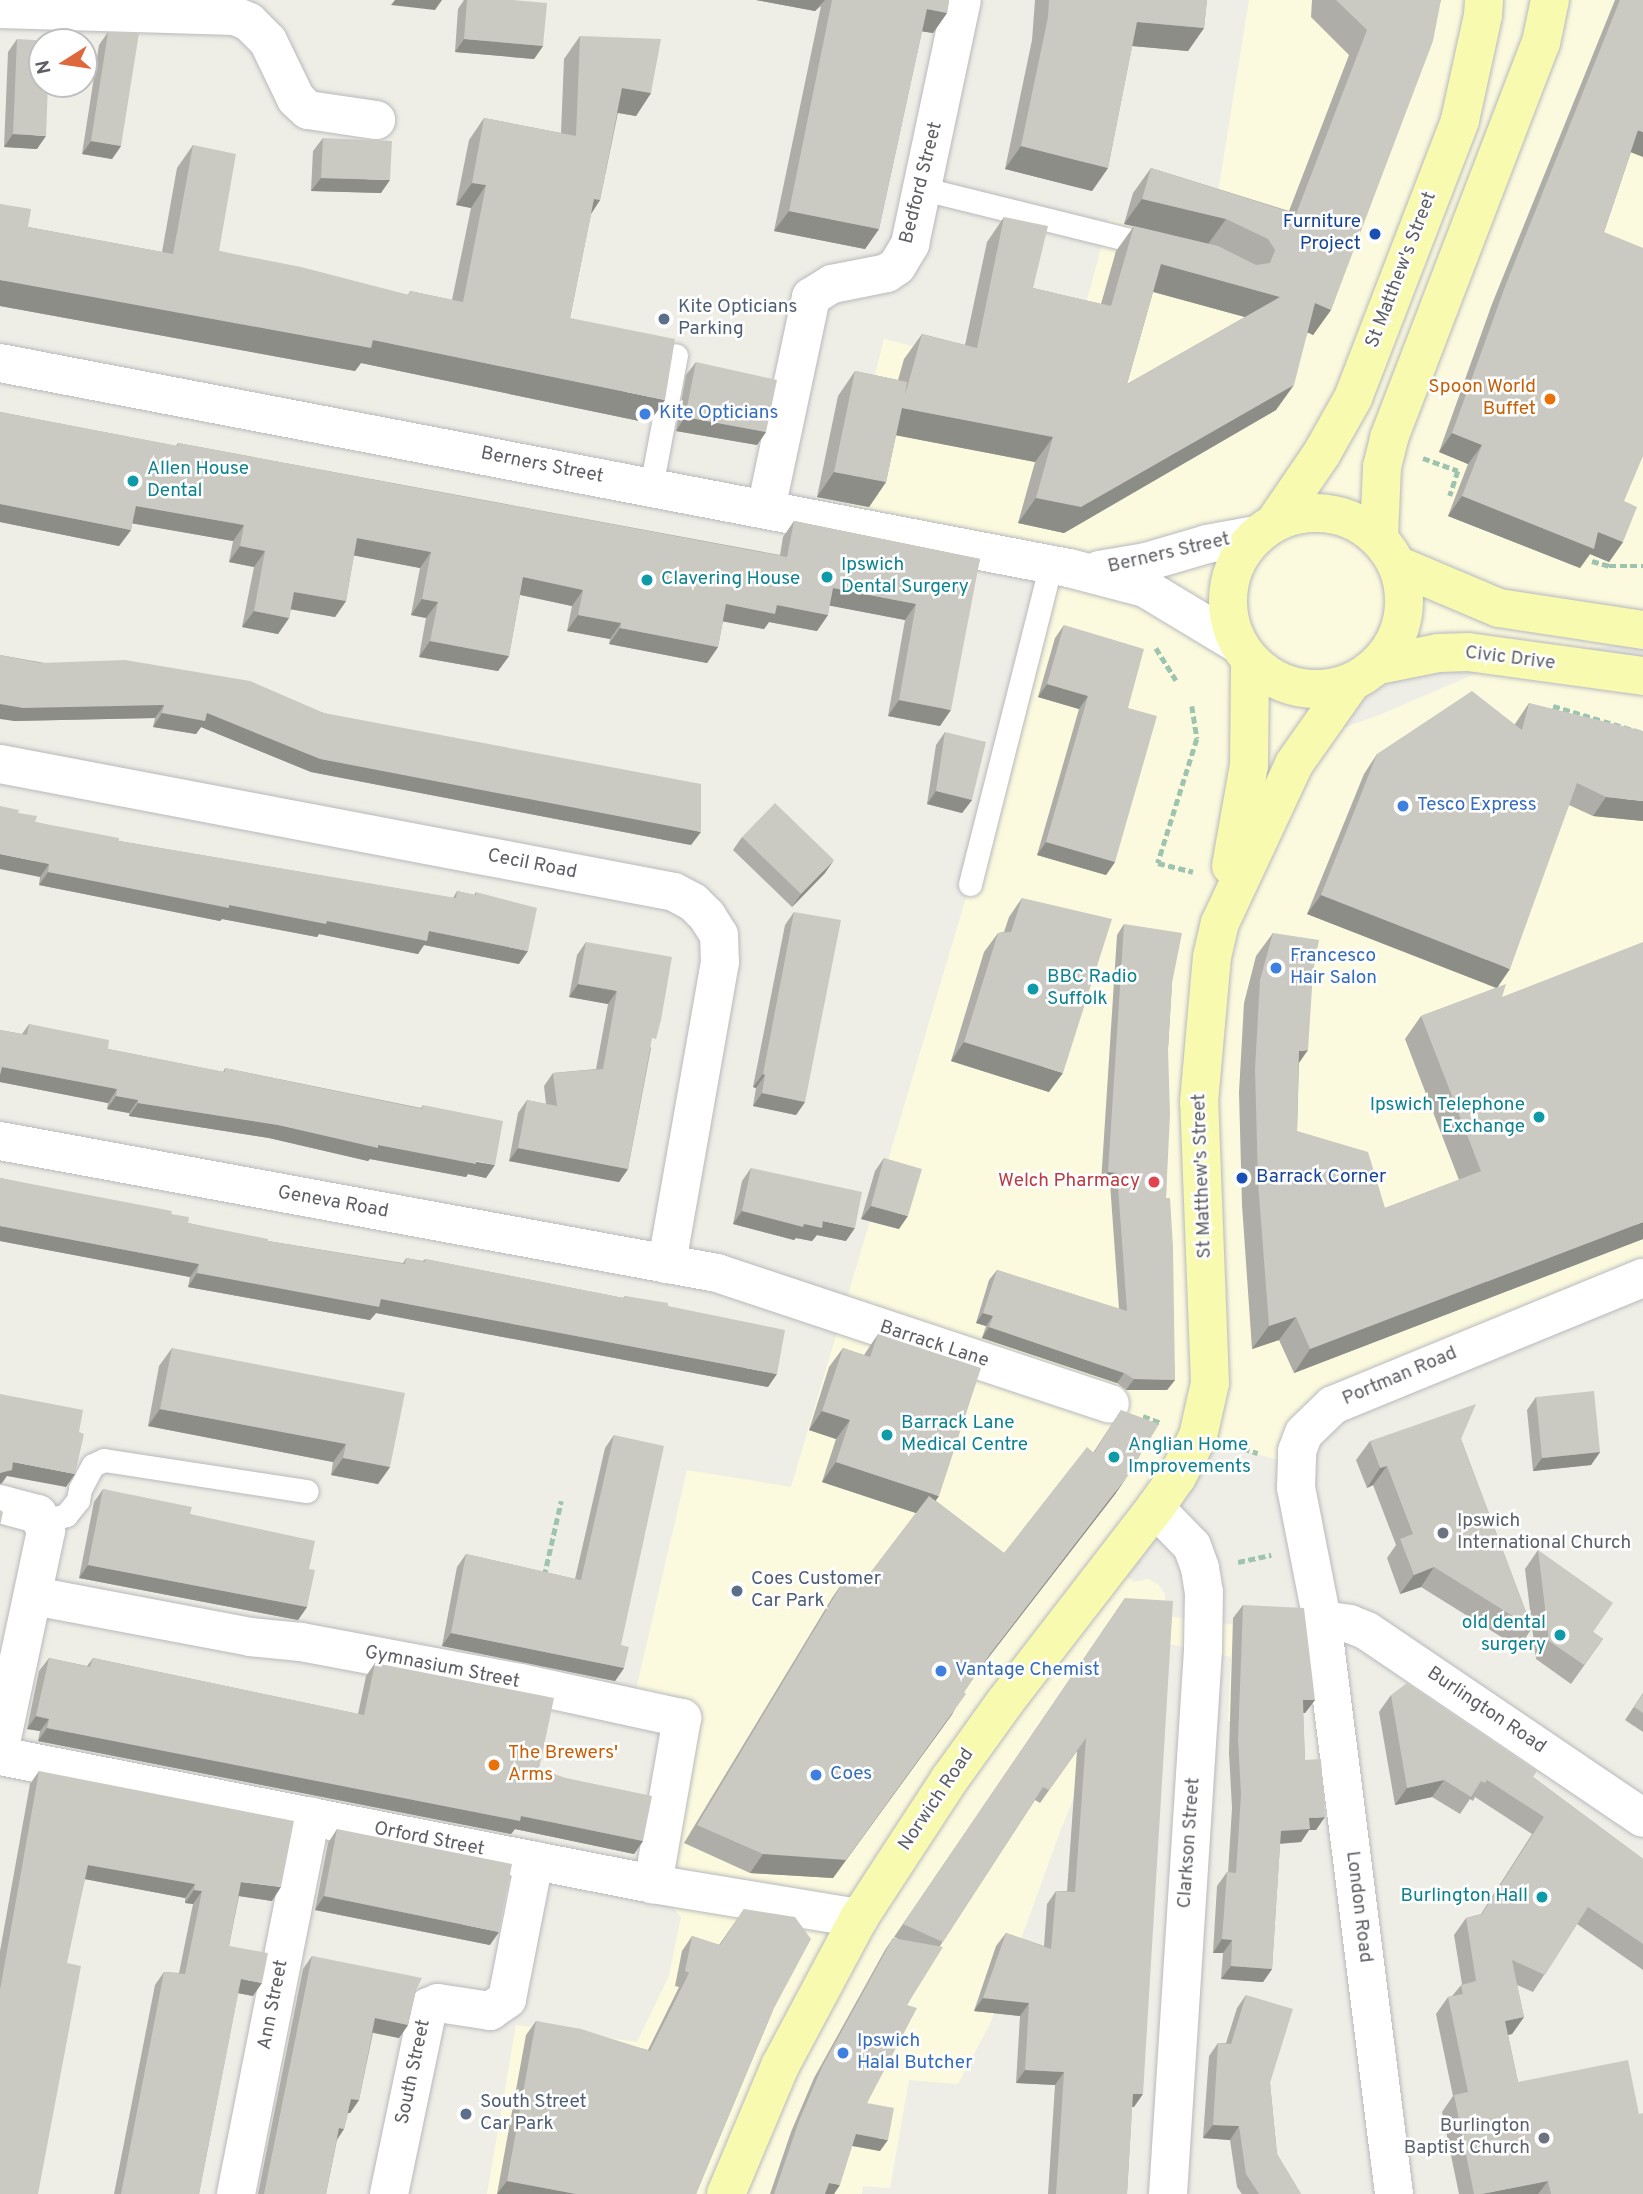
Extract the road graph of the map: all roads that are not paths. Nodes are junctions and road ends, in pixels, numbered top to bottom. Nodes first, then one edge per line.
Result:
1 (962, 0) edge
2 (1484, 0) edge
3 (0, 9) edge
4 (1548, 11) edge
5 (376, 120) dead end
6 (924, 189) junction
7 (1178, 251) edge
8 (676, 355) edge
9 (0, 363) edge
10 (651, 487) junction
11 (766, 509) junction
12 (1265, 528) junction
13 (1388, 551) junction
14 (1067, 569) junction
15 (1643, 630) edge
16 (1243, 652) junction
17 (1364, 674) junction
18 (1643, 676) edge
19 (0, 764) edge
20 (970, 884) dead end
21 (1223, 916) junction
22 (0, 1141) edge
23 (667, 1264) junction
24 (1643, 1278) edge
25 (1110, 1404) road end
26 (1198, 1436) joint
27 (307, 1491) dead end
28 (0, 1504) edge
29 (1155, 1508) junction
30 (44, 1521) junction
31 (34, 1595) junction
32 (1322, 1620) junction
33 (0, 1748) edge
34 (0, 1756) edge
35 (311, 1816) junction
36 (1643, 1818) edge
37 (534, 1861) junction
38 (653, 1884) junction
39 (859, 1919) junction
40 (236, 2194) edge
41 (389, 2194) edge
42 (726, 2194) edge
43 (1168, 2194) edge
44 (1394, 2194) edge

1 - 6 street, Bedford Street
2 - 12 main road, St Matthew's Street
3 - 5 street
4 - 13 main road
6 - 7 lane
6 - 11 street, Bedford Street
8 - 10 lane
9 - 10 street, Berners Street
10 - 11 street, Berners Street
11 - 14 street, Berners Street
12 - 13 main road
12 - 14 street, Berners Street
12 - 16 main road
13 - 15 main road
13 - 17 main road
14 - 16 street, Berners Street
14 - 20 lane
16 - 17 main road
16 - 21 main road, St Matthew's Street
17 - 18 main road, Civic Drive
17 - 21 main road, St Matthew's Street
19 - 23 street, Cecil Road
21 - 26 main road, St Matthew's Street
22 - 23 street, Geneva Road
23 - 25 street, Barrack Lane
24 - 32 street, Portman Road
26 - 29 main road, Norwich Road
27 - 30 lane
28 - 30 street
29 - 39 main road, Norwich Road
29 - 43 street, Clarkson Street
30 - 31 street
31 - 33 street
31 - 38 street, Gymnasium Street
32 - 36 street, Burlington Road
32 - 44 street, London Road
34 - 35 street, Orford Street
35 - 37 street, Orford Street
35 - 40 street, Ann Street
37 - 38 street, Orford Street
37 - 41 street, South Street
38 - 39 street, Orford Street
39 - 42 main road, Norwich Road

